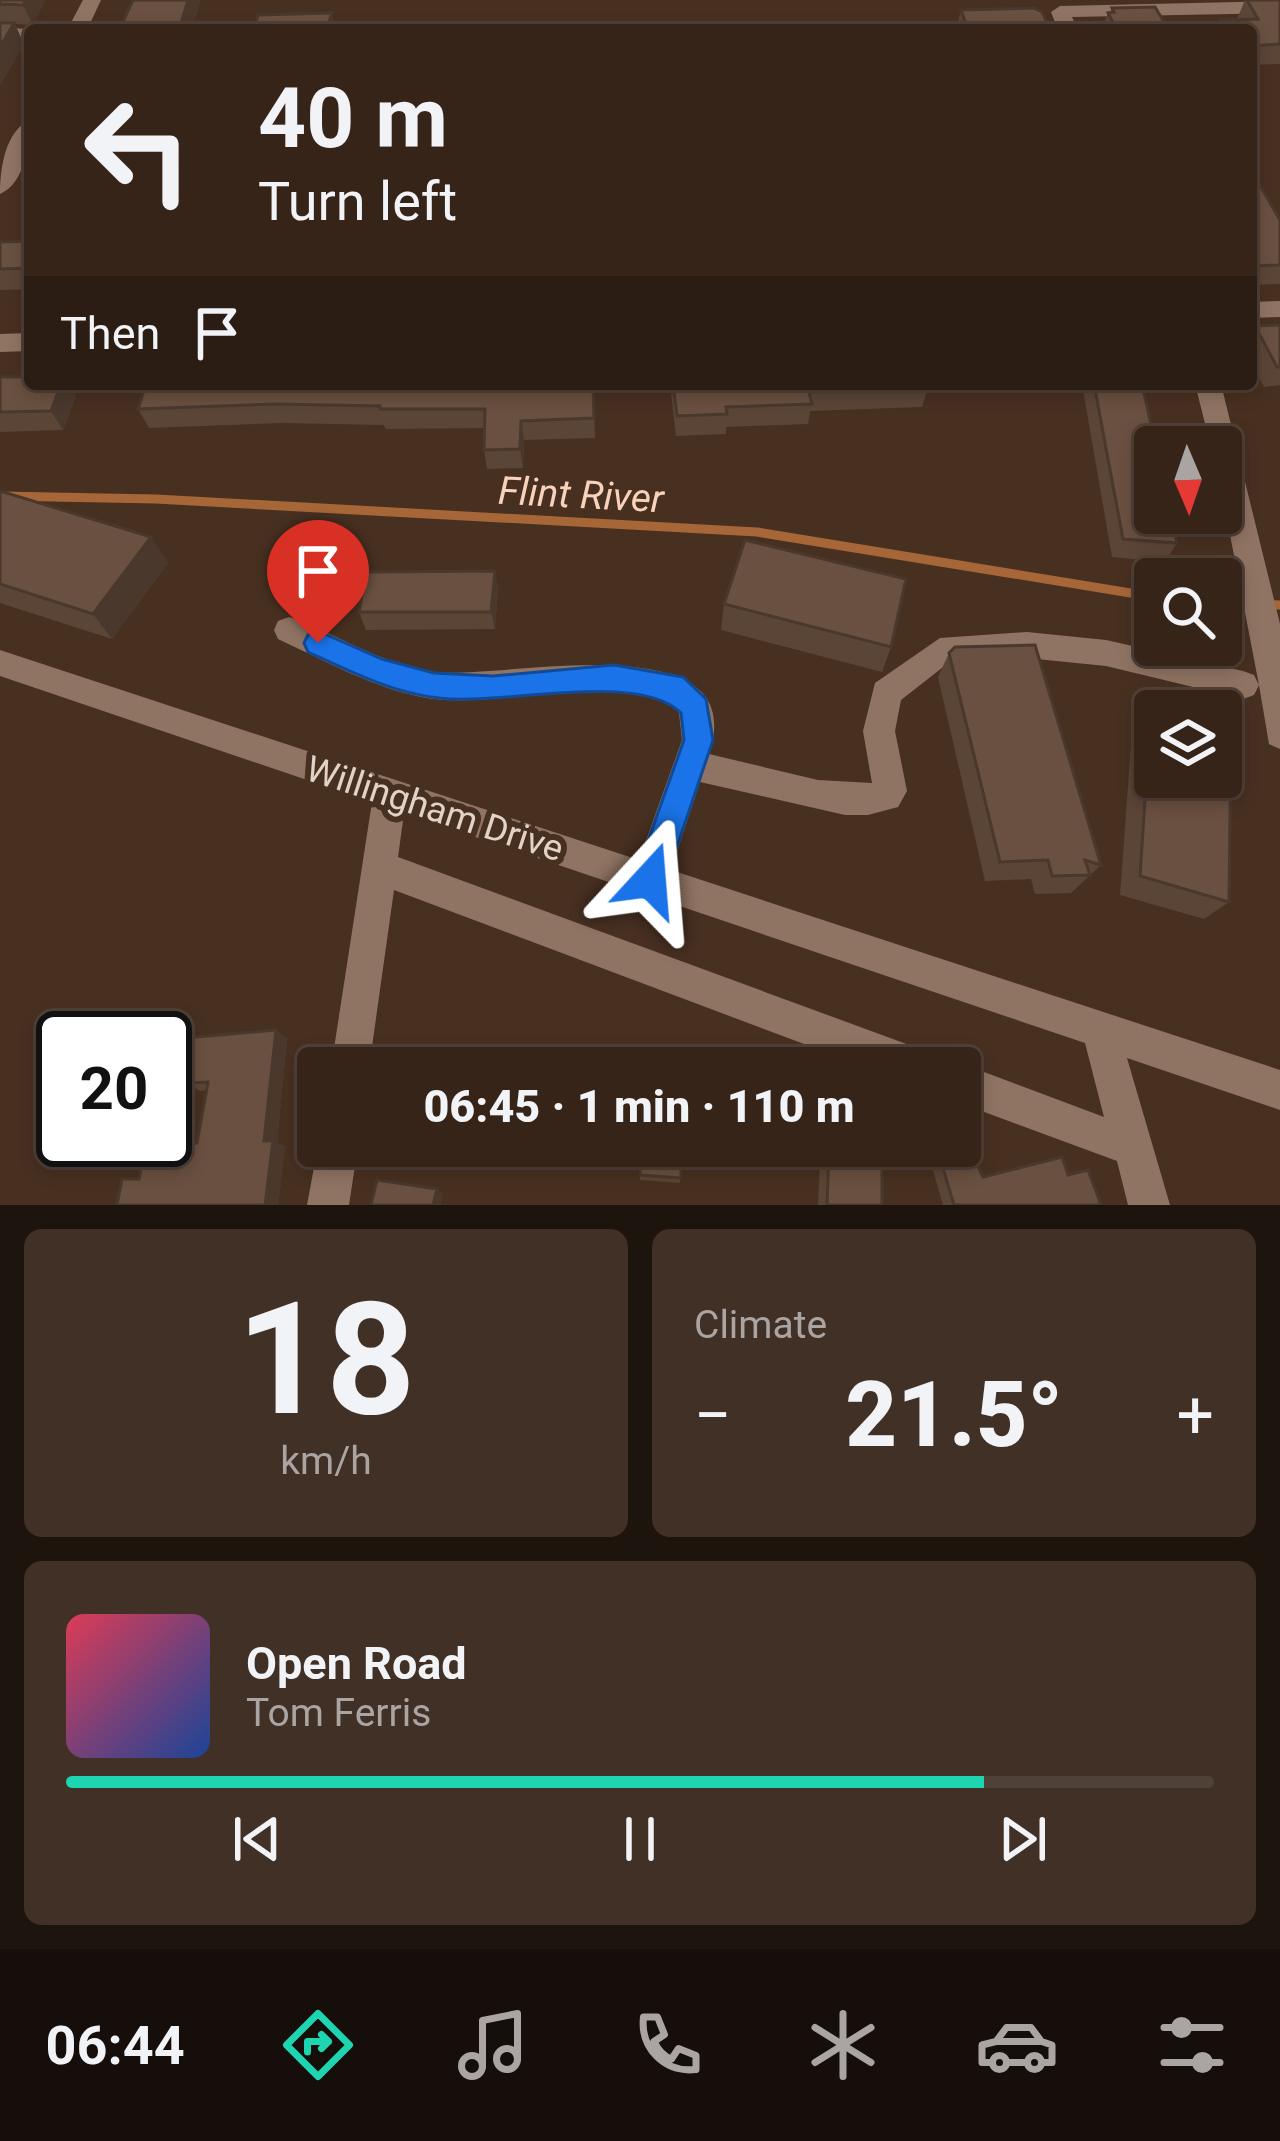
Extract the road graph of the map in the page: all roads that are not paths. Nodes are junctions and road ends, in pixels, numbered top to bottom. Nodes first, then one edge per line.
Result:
1 (1280, 7) edge
2 (1064, 21) edge
3 (24, 138) edge
4 (0, 187) edge
5 (1210, 390) edge
6 (289, 630) dead end
7 (0, 663) edge
8 (1244, 685) dead end
9 (1280, 734) edge
10 (690, 764) junction
11 (390, 794) junction
12 (380, 868) junction
13 (650, 880) junction
14 (1100, 1030) junction
15 (353, 1047) edge
16 (863, 1047) edge
17 (1280, 1090) edge
18 (981, 1091) edge
19 (1132, 1147) junction
20 (334, 1167) edge
21 (328, 1205) edge
22 (1149, 1205) edge

1 - 2 street
3 - 4 street
5 - 9 street
6 - 10 street
7 - 11 street, Willingham Drive
8 - 10 street
10 - 13 street
11 - 12 street
11 - 13 street, Willingham Drive
12 - 15 street
12 - 16 street
13 - 14 street, Willingham Drive
14 - 17 street, Willingham Drive
14 - 19 street
18 - 19 street
19 - 22 street
20 - 21 street

